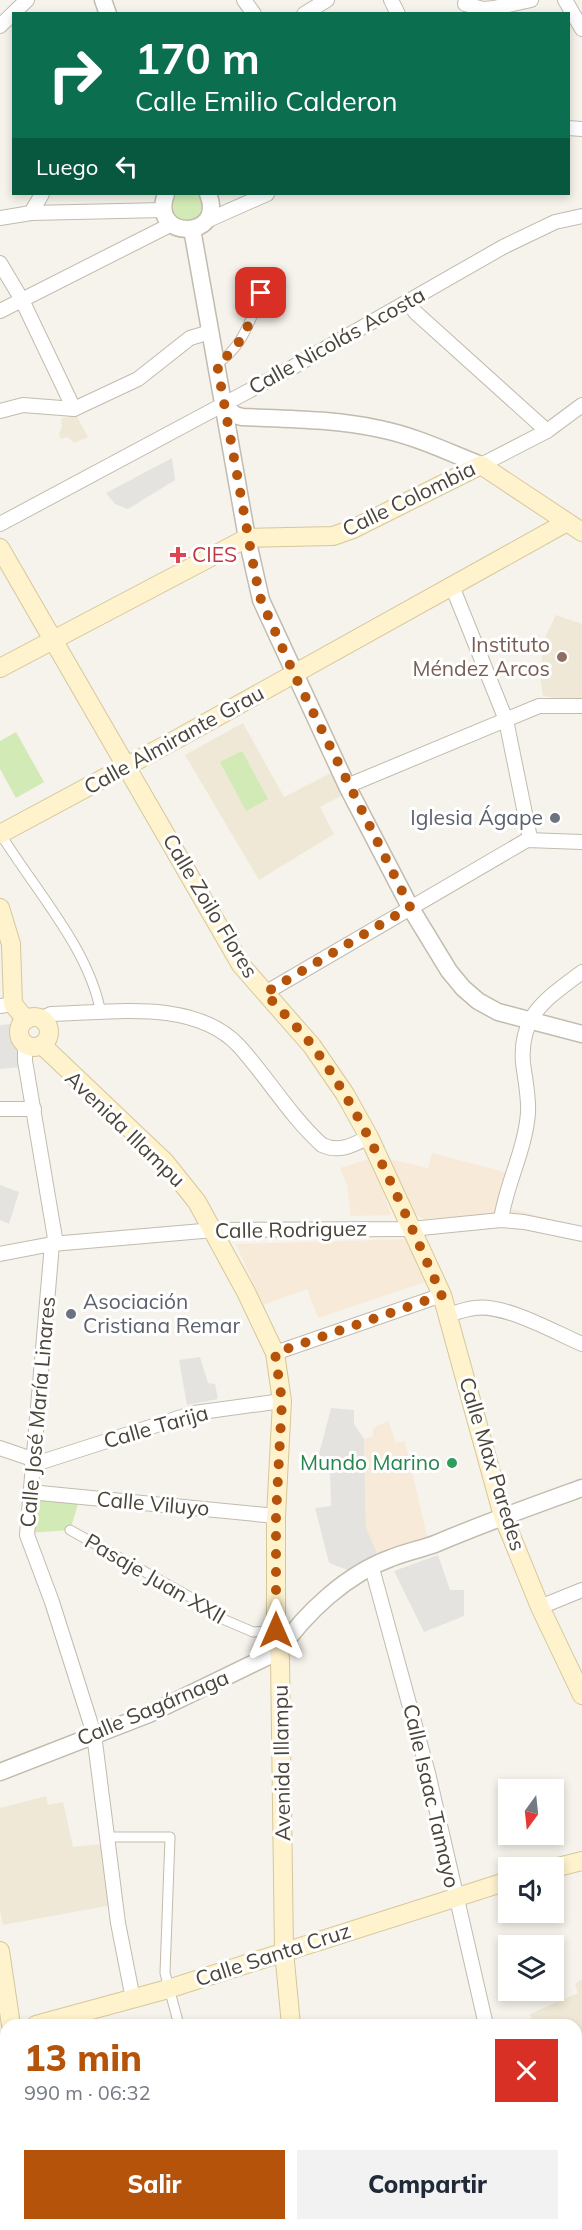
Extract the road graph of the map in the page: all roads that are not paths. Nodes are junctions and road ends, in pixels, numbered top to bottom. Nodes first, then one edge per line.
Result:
1 (27, 0) edge
2 (327, 0) edge
3 (531, 0) edge
4 (565, 0) edge
5 (464, 6) edge
6 (15, 12) edge
7 (307, 12) edge
8 (12, 14) edge
9 (0, 26) edge
10 (582, 29) edge
11 (41, 195) edge
12 (208, 195) edge
13 (265, 195) edge
14 (167, 209) edge
15 (31, 213) junction
16 (582, 216) edge
17 (0, 218) edge
18 (199, 225) junction
19 (0, 263) edge
20 (276, 278) dead end
21 (22, 300) junction
22 (409, 302) junction
23 (0, 311) edge
24 (210, 332) junction
25 (217, 364) junction
26 (223, 405) junction
27 (582, 405) edge
28 (74, 409) junction
29 (0, 411) edge
30 (547, 431) junction
31 (481, 465) junction
32 (0, 524) edge
33 (574, 527) edge
34 (247, 538) junction
35 (0, 548) edge
36 (452, 586) junction
37 (52, 638) junction
38 (0, 668) edge
39 (294, 674) junction
40 (582, 706) edge
41 (506, 720) junction
42 (128, 766) junction
43 (347, 786) junction
44 (0, 833) edge
45 (530, 838) junction
46 (582, 842) edge
47 (410, 907) junction
48 (0, 908) edge
49 (582, 972) edge
50 (265, 993) junction
51 (6, 1005) edge
52 (101, 1014) junction
53 (34, 1019) junction
54 (529, 1021) junction
55 (582, 1034) edge
56 (33, 1045) junction
57 (34, 1108) junction
58 (0, 1109) edge
59 (369, 1137) junction
60 (501, 1220) junction
61 (411, 1229) junction
62 (214, 1230) junction
63 (582, 1234) edge
64 (52, 1244) junction
65 (0, 1254) edge
66 (442, 1295) junction
67 (448, 1315) junction
68 (582, 1344) edge
69 (275, 1353) junction
70 (282, 1401) junction
71 (0, 1448) edge
72 (32, 1462) junction
73 (582, 1488) edge
74 (30, 1492) junction
75 (276, 1516) junction
76 (503, 1516) junction
77 (70, 1530) dead end
78 (372, 1568) junction
79 (582, 1590) edge
80 (540, 1607) junction
81 (276, 1630) junction
82 (279, 1651) junction
83 (582, 1695) edge
84 (94, 1734) junction
85 (0, 1772) edge
86 (107, 1837) junction
87 (582, 1861) edge
88 (564, 1866) edge
89 (498, 1884) edge
90 (454, 1896) junction
91 (0, 1951) edge
92 (284, 1951) junction
93 (168, 1989) junction
94 (133, 1999) junction
95 (10, 2019) edge
96 (58, 2019) edge
97 (177, 2019) edge
98 (290, 2019) edge
99 (485, 2019) edge

1 - 6 street
2 - 7 street
3 - 5 street
4 - 10 street
8 - 9 street
11 - 15 street
12 - 18 street
13 - 18 street
14 - 15 street
14 - 18 street
14 - 21 street
15 - 17 street
16 - 22 street, Calle Nicolás Acosta
18 - 24 street
19 - 21 street
20 - 25 street
21 - 23 street
21 - 28 street
22 - 26 street, Calle Nicolás Acosta
22 - 30 street
24 - 25 street
24 - 28 street
25 - 26 street
26 - 31 street
26 - 32 street, Calle Nicolás Acosta
26 - 34 street
27 - 30 street, Calle Colombia
28 - 29 street
30 - 31 street, Calle Colombia
31 - 33 main road
31 - 34 main road, Calle Colombia
33 - 36 main road, Calle Almirante Grau
34 - 37 main road, Calle Colombia
34 - 39 street
35 - 37 main road, Calle Zoilo Flores
36 - 39 main road, Calle Almirante Grau
36 - 41 street
37 - 38 main road, Calle Colombia
37 - 42 main road, Calle Zoilo Flores
39 - 42 main road, Calle Almirante Grau
39 - 43 street
40 - 41 street
41 - 43 street
41 - 45 street
42 - 44 main road, Calle Almirante Grau
42 - 50 main road, Calle Zoilo Flores
43 - 47 street
44 - 52 street
45 - 46 street
45 - 47 street
47 - 50 street
47 - 54 street
48 - 51 main road
49 - 54 street
50 - 59 main road, Calle Zoilo Flores
51 - 53 main road
52 - 53 street
52 - 59 street
53 - 56 main road
53 - 56 main road
54 - 55 street
54 - 60 street
56 - 57 street, Calle José María Linares
56 - 62 main road, Avenida Illampu
57 - 58 street
57 - 64 street, Calle José María Linares
59 - 61 main road, Calle Zoilo Flores
60 - 61 street, Calle Rodriguez
60 - 63 street, Calle Rodriguez
61 - 62 street, Calle Rodriguez
61 - 66 main road, Calle Max Paredes
62 - 64 street, Calle Rodriguez
62 - 69 main road, Avenida Illampu
64 - 65 street, Calle Rodriguez
64 - 72 street, Calle José María Linares
66 - 67 main road, Calle Max Paredes
66 - 69 street
67 - 68 street
67 - 76 main road, Calle Max Paredes
69 - 70 main road, Avenida Illampu
70 - 72 street, Calle Tarija
70 - 75 main road, Avenida Illampu
71 - 72 street
72 - 74 street, Calle José María Linares
73 - 76 street, Calle Sagárnaga
74 - 75 street, Calle Viluyo
74 - 84 street, Calle José María Linares
75 - 81 main road, Avenida Illampu
76 - 78 street, Calle Sagárnaga
76 - 80 main road, Calle Max Paredes
77 - 81 street, Pasaje Juan XXII
78 - 82 street, Calle Sagárnaga
78 - 90 street, Calle Isaac Tamayo
79 - 80 street
80 - 83 main road, Calle Max Paredes
81 - 82 main road, Avenida Illampu
82 - 84 street, Calle Sagárnaga
82 - 92 main road, Avenida Illampu
84 - 85 street, Calle Sagárnaga
84 - 86 street, Calle José María Linares
86 - 93 street
86 - 94 street, Calle José María Linares
87 - 88 main road
89 - 90 main road, Calle Santa Cruz
90 - 92 main road, Calle Santa Cruz
90 - 99 street, Calle Isaac Tamayo
91 - 95 main road
92 - 93 main road, Calle Santa Cruz
92 - 98 main road, Avenida Illampu
93 - 94 main road, Calle Santa Cruz
93 - 97 street
94 - 96 main road, Calle Santa Cruz

